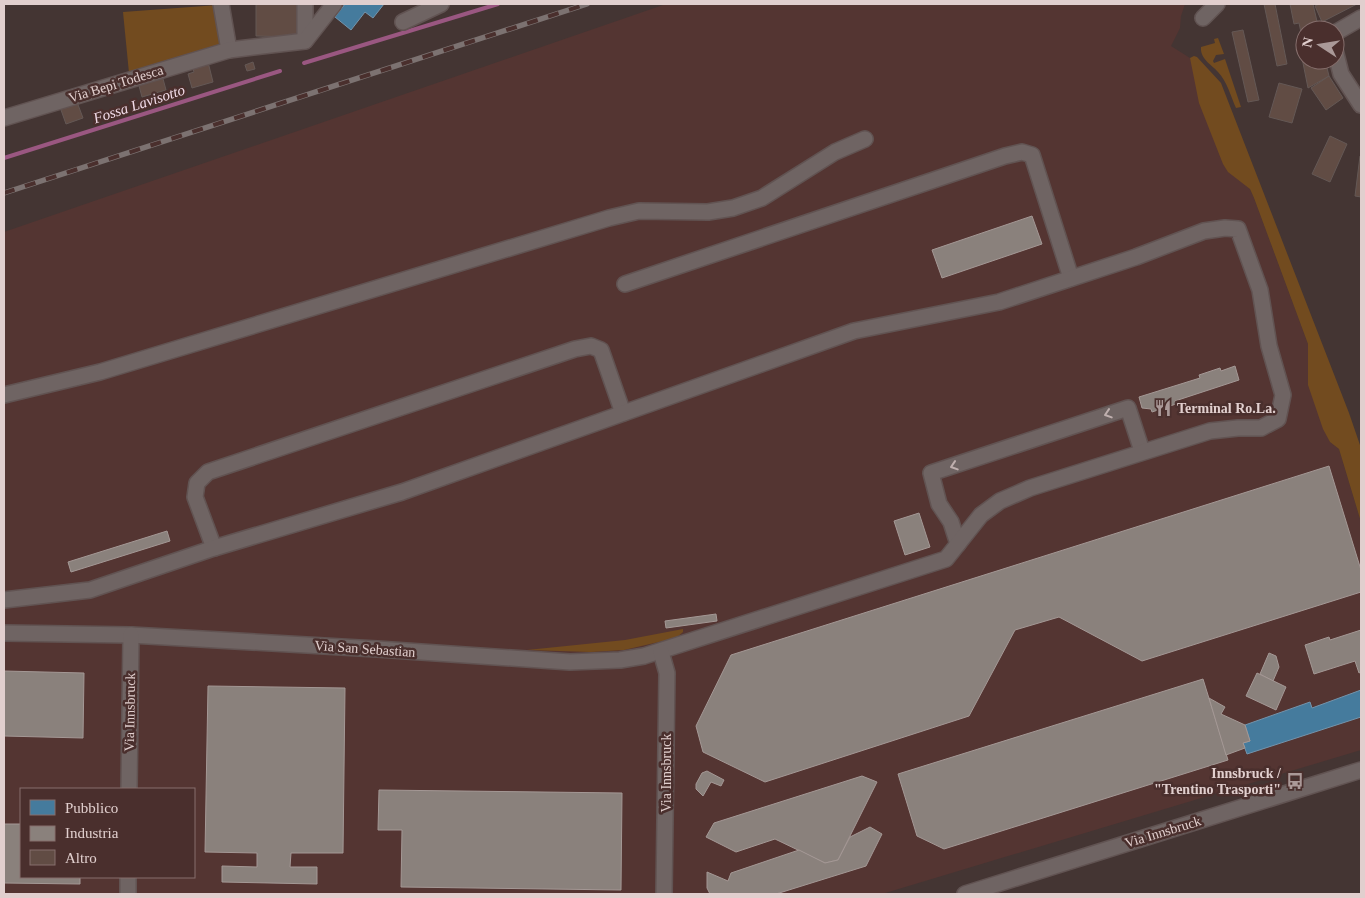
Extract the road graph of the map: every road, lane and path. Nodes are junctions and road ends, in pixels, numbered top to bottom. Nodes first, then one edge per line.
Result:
1 (221, 4) edge
2 (305, 4) edge
3 (334, 4) edge
4 (441, 4) edge
5 (1217, 4) edge
6 (1203, 18) dead end
7 (1361, 18) edge
8 (403, 22) dead end
9 (1345, 27) edge
10 (305, 41) junction
11 (229, 50) junction
12 (1340, 70) edge
13 (1360, 103) edge
14 (4, 118) edge
15 (865, 139) dead end
16 (1071, 278) junction
17 (626, 284) dead end
18 (4, 395) edge
19 (623, 413) junction
20 (1142, 452) junction
21 (945, 512) junction
22 (977, 520) junction
23 (958, 544) junction
24 (214, 548) junction
25 (4, 600) edge
26 (4, 632) edge
27 (131, 635) junction
28 (661, 652) junction
29 (1361, 770) edge
30 (129, 788) edge
31 (128, 878) edge
32 (128, 894) edge
33 (664, 894) edge
34 (965, 894) edge

1 - 11 street
2 - 10 street
3 - 10 street
4 - 8 street
5 - 6 street
7 - 9 street
10 - 11 street, Via Bepi Todesca
11 - 14 street, Via Bepi Todesca
12 - 13 street
15 - 18 street
16 - 17 street
16 - 19 street
16 - 20 street, Via San Sebastian
19 - 24 street
19 - 24 street
20 -> 21 street
20 - 22 street, Via San Sebastian
21 - 22 street
21 - 23 street
22 - 23 street, Via San Sebastian
23 - 28 street, Via San Sebastian
24 - 25 street
26 - 27 street, Via San Sebastian
27 - 28 street, Via San Sebastian
27 - 30 street, Via Innsbruck
28 - 33 street, Via Innsbruck
29 - 34 street, Via Innsbruck
31 - 32 street

